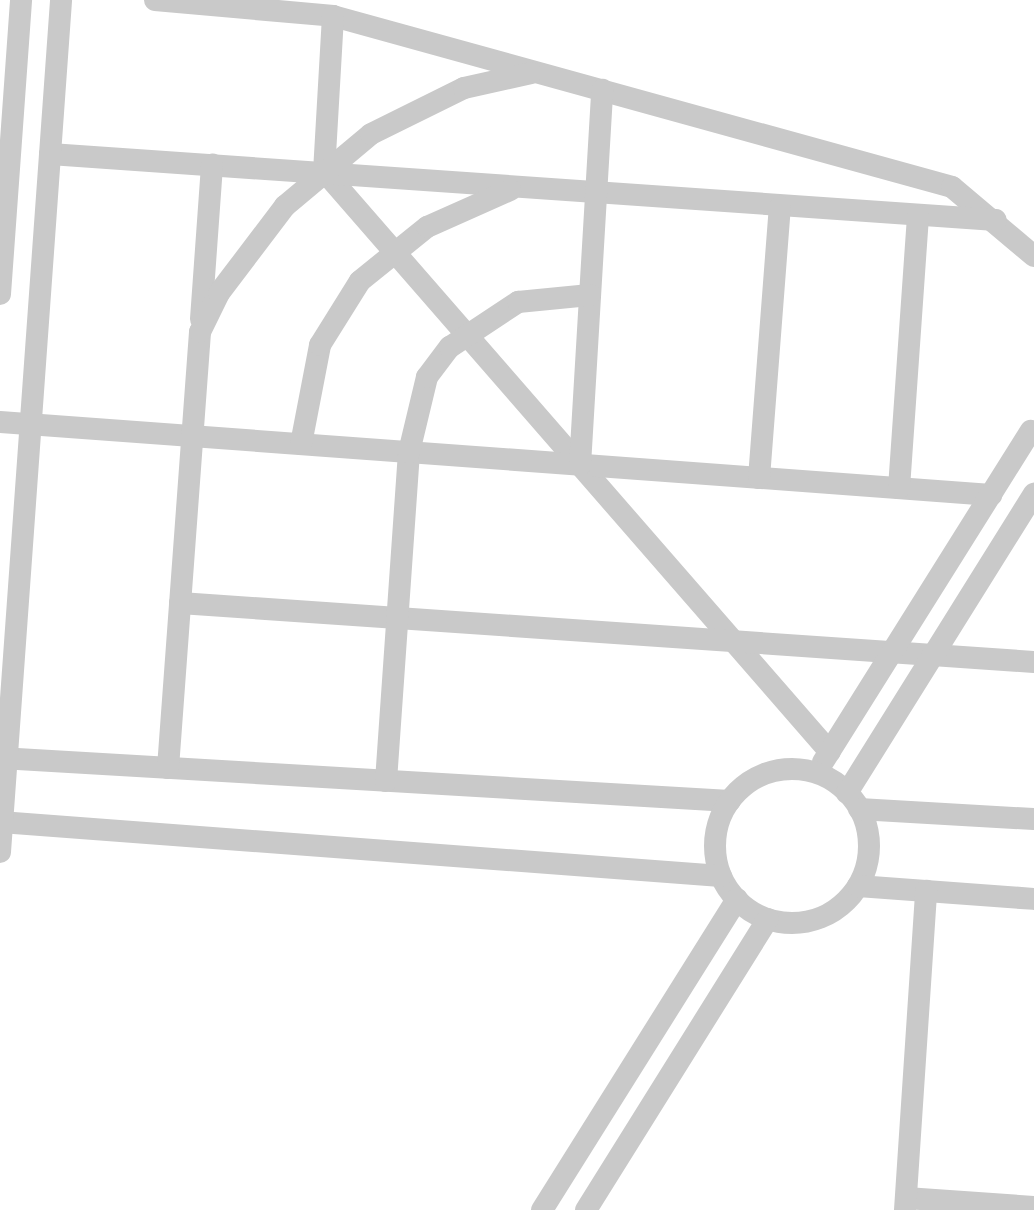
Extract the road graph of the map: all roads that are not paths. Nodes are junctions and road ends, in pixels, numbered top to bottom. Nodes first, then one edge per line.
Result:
1 (21, 0) edge
2 (61, 0) edge
3 (155, 0) edge
4 (333, 16) junction
5 (536, 72) junction
6 (602, 90) junction
7 (50, 154) junction
8 (212, 164) junction
9 (324, 171) junction
10 (523, 186) junction
11 (596, 192) junction
12 (780, 207) junction
13 (918, 217) junction
14 (996, 220) junction
15 (2, 252) edge
16 (394, 252) junction
17 (1034, 256) edge
18 (0, 294) edge
19 (590, 295) junction
20 (200, 332) junction
21 (466, 334) junction
22 (0, 422) edge
23 (31, 425) junction
24 (1031, 431) dead end
25 (192, 436) junction
26 (301, 444) junction
27 (409, 452) junction
28 (580, 465) junction
29 (759, 478) junction
30 (899, 488) junction
31 (1034, 494) edge
32 (991, 495) junction
33 (180, 603) junction
34 (397, 618) junction
35 (734, 642) junction
36 (892, 652) junction
37 (933, 655) junction
38 (1034, 662) edge
39 (830, 752) junction
40 (3, 758) edge
41 (168, 768) junction
42 (816, 773) junction
43 (386, 781) junction
44 (730, 801) junction
45 (853, 801) junction
46 (1034, 819) edge
47 (1, 822) edge
48 (0, 852) edge
49 (721, 876) junction
50 (858, 886) junction
51 (926, 891) junction
52 (737, 899) junction
53 (1034, 899) edge
54 (768, 919) junction
55 (905, 1204) edge
56 (1034, 1207) edge
57 (542, 1210) edge
58 (586, 1210) edge

1 - 15 street
2 - 7 street
3 - 4 street
4 - 5 street
4 - 9 street
5 - 6 street
5 - 9 street
6 - 11 street
6 - 14 street
7 - 8 street
7 - 23 street
8 - 9 street
8 - 20 street
9 - 10 street
9 - 16 street
9 - 20 street
10 - 11 street
10 - 16 street
11 - 12 street
11 - 19 street
12 - 13 street
12 - 29 street
13 - 14 street
13 - 30 street
14 - 17 street
15 - 18 street
16 - 21 street
16 - 26 street
19 - 21 street
19 - 28 street
20 - 25 street
21 - 27 street
21 - 28 street
22 - 23 street
23 - 25 street
23 - 40 street
24 - 32 street
25 - 26 street
25 - 33 street
26 - 27 street
27 - 28 street
27 - 34 street
28 - 29 street
28 - 35 street
29 - 30 street
30 - 32 street
31 - 37 street
32 - 36 street
33 - 34 street
33 - 41 street
34 - 35 street
34 - 43 street
35 - 36 street
35 - 39 street
36 - 37 street
36 - 39 street
37 - 38 street
37 - 45 street
39 - 42 street
40 - 41 street
40 - 47 street
41 - 43 street
42 - 44 street
42 - 45 street
43 - 44 street
44 - 49 street
45 - 46 street
45 - 50 street
47 - 48 street
47 - 49 street
49 - 52 street
50 - 51 street
50 - 54 street
51 - 53 street
51 - 55 street
52 - 54 street
52 - 57 street
54 - 58 street
55 - 56 street

